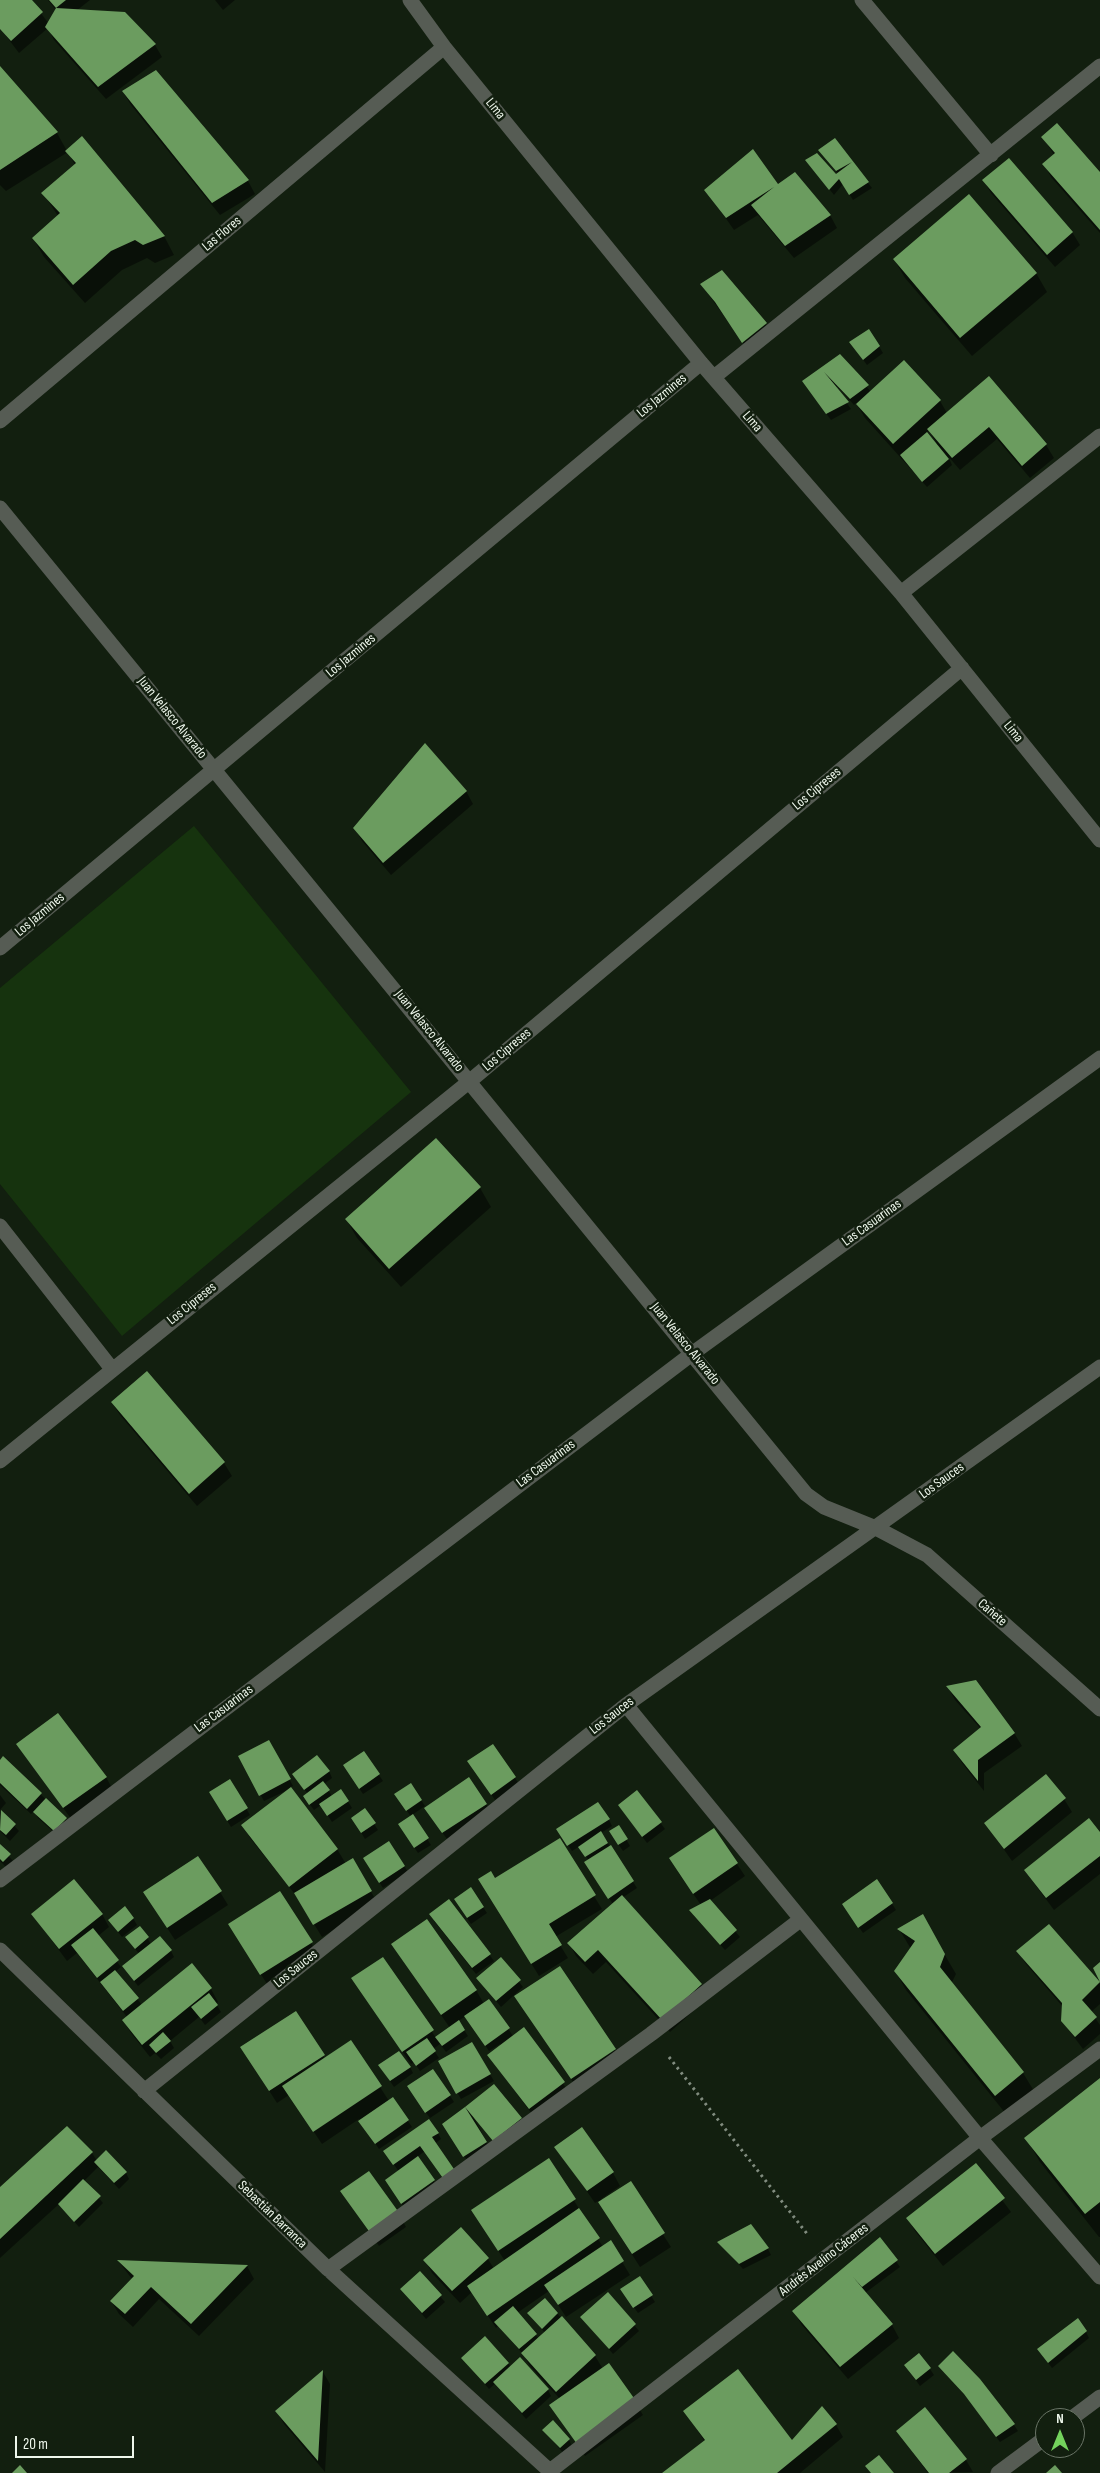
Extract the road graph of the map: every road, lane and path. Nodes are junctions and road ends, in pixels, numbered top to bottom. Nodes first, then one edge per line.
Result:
1 (410, 0) edge
2 (862, 0) edge
3 (444, 47) junction
4 (1100, 66) edge
5 (991, 155) junction
6 (701, 363) junction
7 (714, 377) junction
8 (0, 421) edge
9 (1100, 436) edge
10 (0, 508) edge
11 (901, 593) junction
12 (962, 668) junction
13 (215, 770) junction
14 (1100, 840) edge
15 (0, 948) edge
16 (1100, 1058) edge
17 (470, 1081) junction
18 (0, 1226) edge
19 (692, 1353) junction
20 (1100, 1367) edge
21 (112, 1369) junction
22 (0, 1461) edge
23 (876, 1528) junction
24 (626, 1705) junction
25 (1099, 1707) edge
26 (0, 1880) edge
27 (800, 1920) junction
28 (0, 1950) edge
29 (651, 2034) junction
30 (1100, 2049) edge
31 (144, 2091) junction
32 (980, 2138) junction
33 (826, 2258) junction
34 (328, 2269) junction
35 (1100, 2277) edge
36 (1100, 2397) edge
37 (1085, 2408) edge
38 (1035, 2445) edge
39 (551, 2472) edge
40 (998, 2473) edge

1 - 3 street, Lima
2 - 5 street
3 - 6 street, Lima
3 - 8 street, Las Flores
4 - 5 street
5 - 7 street
6 - 7 street, Lima
6 - 13 street, Los Jazmines
7 - 11 street, Lima
9 - 11 street
10 - 13 street, Juan Velasco Alvarado
11 - 12 street, Lima
12 - 14 street, Lima
12 - 17 street, Los Cipreses
13 - 15 street, Los Jazmines
13 - 17 street, Juan Velasco Alvarado
16 - 19 street, Las Casuarinas
17 - 19 street, Juan Velasco Alvarado
17 - 21 street, Los Cipreses
18 - 21 street
19 - 23 street, Juan Velasco Alvarado
19 - 26 street, Las Casuarinas
20 - 23 street, Los Sauces
21 - 22 street, Los Cipreses
23 - 24 street, Los Sauces
23 - 25 street, Cañete
24 - 27 street
24 - 31 street, Los Sauces
27 - 29 street
27 - 32 street
28 - 31 street, Sebastián Barranca
29 - 33 path
29 - 34 street
30 - 32 street, Andrés Avelino Cáceres
31 - 34 street, Sebastián Barranca
32 - 33 street, Andrés Avelino Cáceres
32 - 35 street
33 - 39 street, Andrés Avelino Cáceres
34 - 39 street, Sebastián Barranca
36 - 37 street
38 - 40 street

